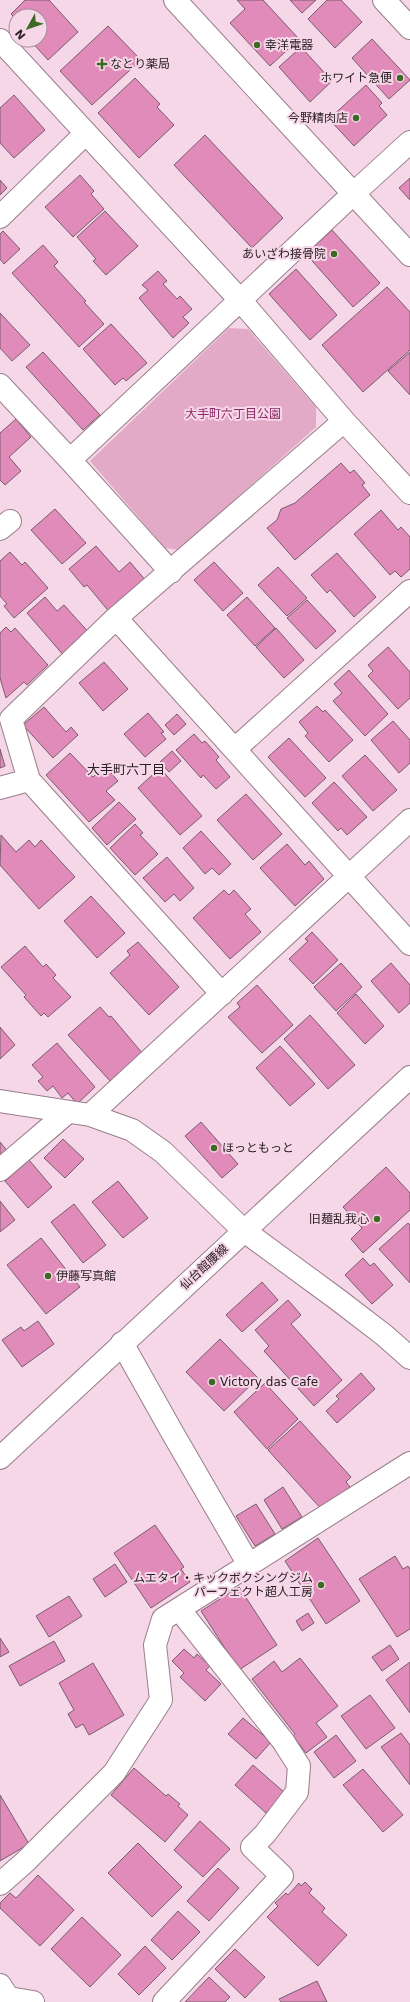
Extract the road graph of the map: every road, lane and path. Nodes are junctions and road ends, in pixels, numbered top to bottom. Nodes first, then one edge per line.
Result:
1 (175, 0) edge
2 (384, 0) edge
3 (410, 28) edge
4 (0, 40) edge
5 (86, 133) junction
6 (410, 142) edge
7 (354, 194) junction
8 (0, 217) edge
9 (410, 255) edge
10 (240, 301) junction
11 (0, 385) edge
12 (344, 421) junction
13 (70, 460) junction
14 (410, 493) edge
15 (171, 572) junction
16 (410, 591) edge
17 (116, 618) junction
18 (235, 749) junction
19 (29, 780) junction
20 (0, 788) edge
21 (410, 820) edge
22 (350, 878) junction
23 (410, 944) edge
24 (222, 994) junction
25 (410, 1077) edge
26 (0, 1101) edge
27 (68, 1112) junction
28 (90, 1116) junction
29 (0, 1170) edge
30 (243, 1230) junction
31 (122, 1343) junction
32 (410, 1358) edge
33 (0, 1458) edge
34 (410, 1463) edge
35 (249, 1565) junction
36 (179, 1609) junction
37 (0, 1884) edge
38 (7, 1995) edge
39 (33, 2002) edge
40 (164, 2002) edge

1 - 7 street
2 - 3 street
4 - 5 street
5 - 8 street
5 - 10 street
6 - 7 street
7 - 9 street
7 - 10 street
10 - 12 street
10 - 13 street
11 - 13 street
12 - 14 street
12 - 15 street
13 - 15 street
15 - 17 street
16 - 18 street
17 - 18 street
17 - 19 street
18 - 22 street
19 - 20 street
19 - 24 street
21 - 22 street
22 - 23 street
22 - 24 street
24 - 28 street
25 - 30 street, 仙台館腰線
26 - 27 street
27 - 28 street
27 - 29 street
28 - 30 street
30 - 31 street, 仙台館腰線
30 - 32 street
31 - 33 street, 仙台館腰線
31 - 35 street
34 - 35 street
35 - 36 street
36 - 37 street
36 - 40 street
38 - 39 street

